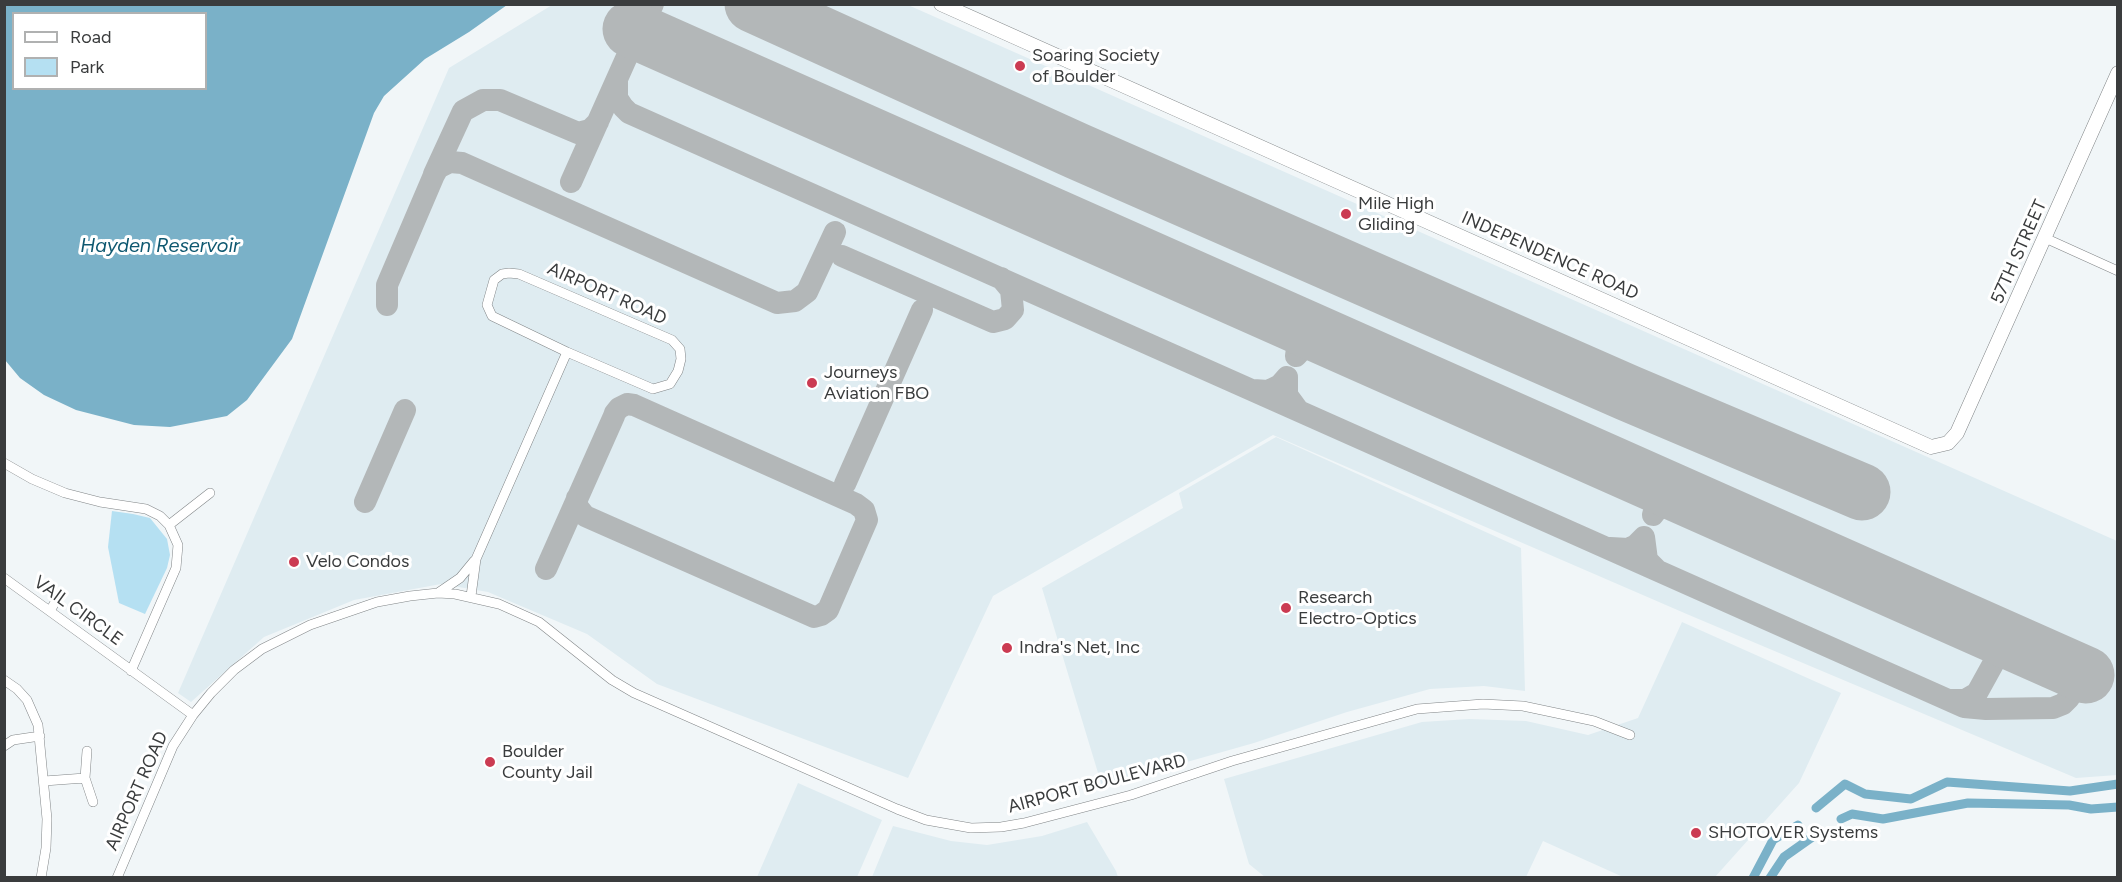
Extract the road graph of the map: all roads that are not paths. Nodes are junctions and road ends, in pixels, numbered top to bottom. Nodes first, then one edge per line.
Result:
1 (941, 4) edge
2 (2118, 73) edge
3 (2045, 238) junction
4 (2118, 271) edge
5 (567, 352) junction
6 (1948, 443) joint
7 (4, 463) edge
8 (210, 493) dead end
9 (169, 525) junction
10 (476, 559) junction
11 (4, 578) edge
12 (438, 593) junction
13 (471, 596) junction
14 (58, 597) dead end
15 (50, 611) junction
16 (131, 671) junction
17 (4, 680) edge
18 (193, 715) junction
19 (1630, 735) dead end
20 (40, 736) junction
21 (4, 746) edge
22 (87, 751) dead end
23 (85, 778) junction
24 (44, 781) junction
25 (93, 802) dead end
26 (41, 878) edge
27 (117, 878) edge

1 - 6 street, INDEPENDENCE ROAD
2 - 3 street, 57TH STREET
3 - 4 street
3 - 6 street, 57TH STREET
5 - 5 street, AIRPORT ROAD
5 - 10 street
7 - 9 street
8 - 9 street
9 - 16 street, VAIL CIRCLE
10 - 12 street
10 - 13 street
11 - 15 street, VAIL CIRCLE
12 - 13 street, AIRPORT ROAD
12 - 18 street, AIRPORT ROAD
13 - 19 street, AIRPORT BOULEVARD
14 - 15 street
15 - 16 street, VAIL CIRCLE
16 - 18 street, VAIL CIRCLE
17 - 20 street
18 - 27 street, AIRPORT ROAD
20 - 21 street
20 - 24 street
22 - 23 street
23 - 24 street
23 - 25 street
24 - 26 street

